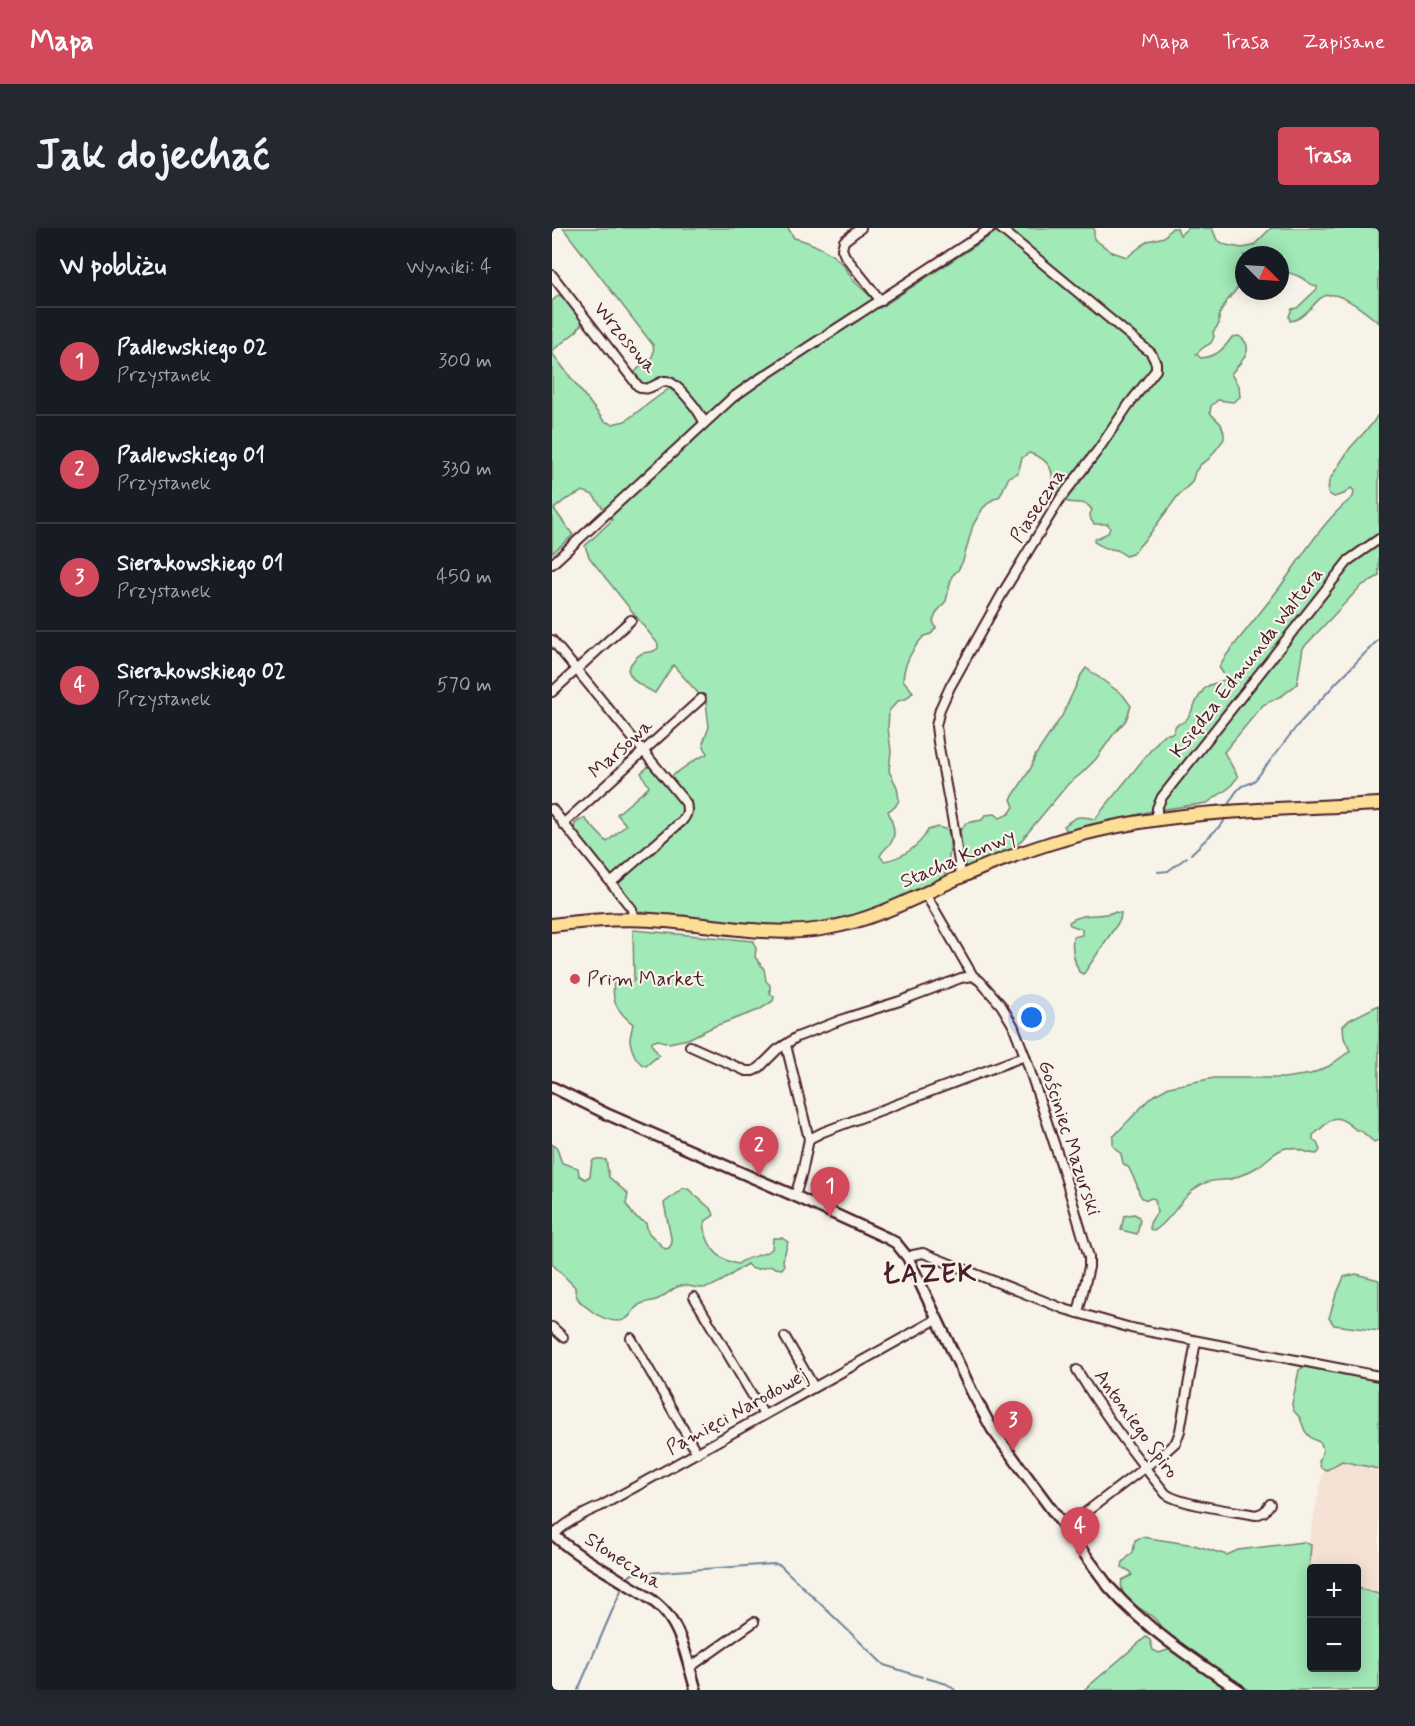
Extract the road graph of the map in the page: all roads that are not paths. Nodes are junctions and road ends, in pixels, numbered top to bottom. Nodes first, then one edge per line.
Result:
1 (861, 228) edge
2 (991, 228) edge
3 (1000, 228) edge
4 (552, 275) edge
5 (881, 301) junction
6 (704, 423) junction
7 (1379, 539) edge
8 (552, 564) edge
9 (631, 620) dead end
10 (552, 640) edge
11 (576, 670) junction
12 (552, 692) edge
13 (701, 699) dead end
14 (644, 751) junction
15 (1379, 804) edge
16 (552, 809) edge
17 (1157, 819) junction
18 (563, 824) junction
19 (961, 876) junction
20 (612, 882) junction
21 (925, 893) junction
22 (633, 919) junction
23 (552, 925) edge
24 (973, 976) junction
25 (786, 1045) junction
26 (690, 1046) dead end
27 (1024, 1056) junction
28 (552, 1087) edge
29 (808, 1139) junction
30 (795, 1196) junction
31 (908, 1258) junction
32 (694, 1297) dead end
33 (1078, 1313) junction
34 (937, 1319) junction
35 (552, 1327) edge
36 (563, 1337) dead end
37 (785, 1337) dead end
38 (631, 1338) dead end
39 (1196, 1341) junction
40 (1077, 1370) dead end
41 (1379, 1376) edge
42 (814, 1387) junction
43 (764, 1415) junction
44 (697, 1453) junction
45 (1145, 1467) junction
46 (1270, 1503) dead end
47 (1065, 1528) junction
48 (553, 1534) edge
49 (754, 1622) dead end
50 (689, 1668) junction
51 (696, 1690) edge
52 (1239, 1690) edge

1 - 5 street
2 - 5 street
3 - 19 street, Piaseczna
4 - 6 street, Wrzosowa
5 - 6 street
6 - 8 street
7 - 17 street, Księdza Edmunda Waltera
9 - 11 street
10 - 11 street
11 - 12 street
11 - 14 street
13 - 14 street, Marsowa
14 - 18 street, Marsowa
14 - 20 street
15 - 17 main road, Stacha Konwy
16 - 18 street
17 - 19 main road, Stacha Konwy
18 - 20 street
19 - 21 main road, Stacha Konwy
20 - 22 street
21 - 22 main road, Stacha Konwy
21 - 24 street, Gościniec Mazurski
22 - 23 main road, Stacha Konwy
24 - 25 street
24 - 27 street, Gościniec Mazurski
25 - 26 street
25 - 29 street
27 - 29 street
27 - 33 street, Gościniec Mazurski
28 - 30 street
29 - 30 street
30 - 31 street
31 - 33 street
31 - 34 street
32 - 43 street
33 - 39 street
34 - 42 street, Pamięci Narodowej
34 - 47 street
35 - 36 street
37 - 42 street
38 - 44 street
39 - 41 street
39 - 45 street
40 - 45 street, Antoniego Spiro
42 - 43 street, Pamięci Narodowej
43 - 44 street, Pamięci Narodowej
44 - 48 street, Pamięci Narodowej
45 - 46 street, Antoniego Spiro
45 - 47 street
47 - 52 street
48 - 50 street, Słoneczna
49 - 50 street
50 - 51 street, Słoneczna

